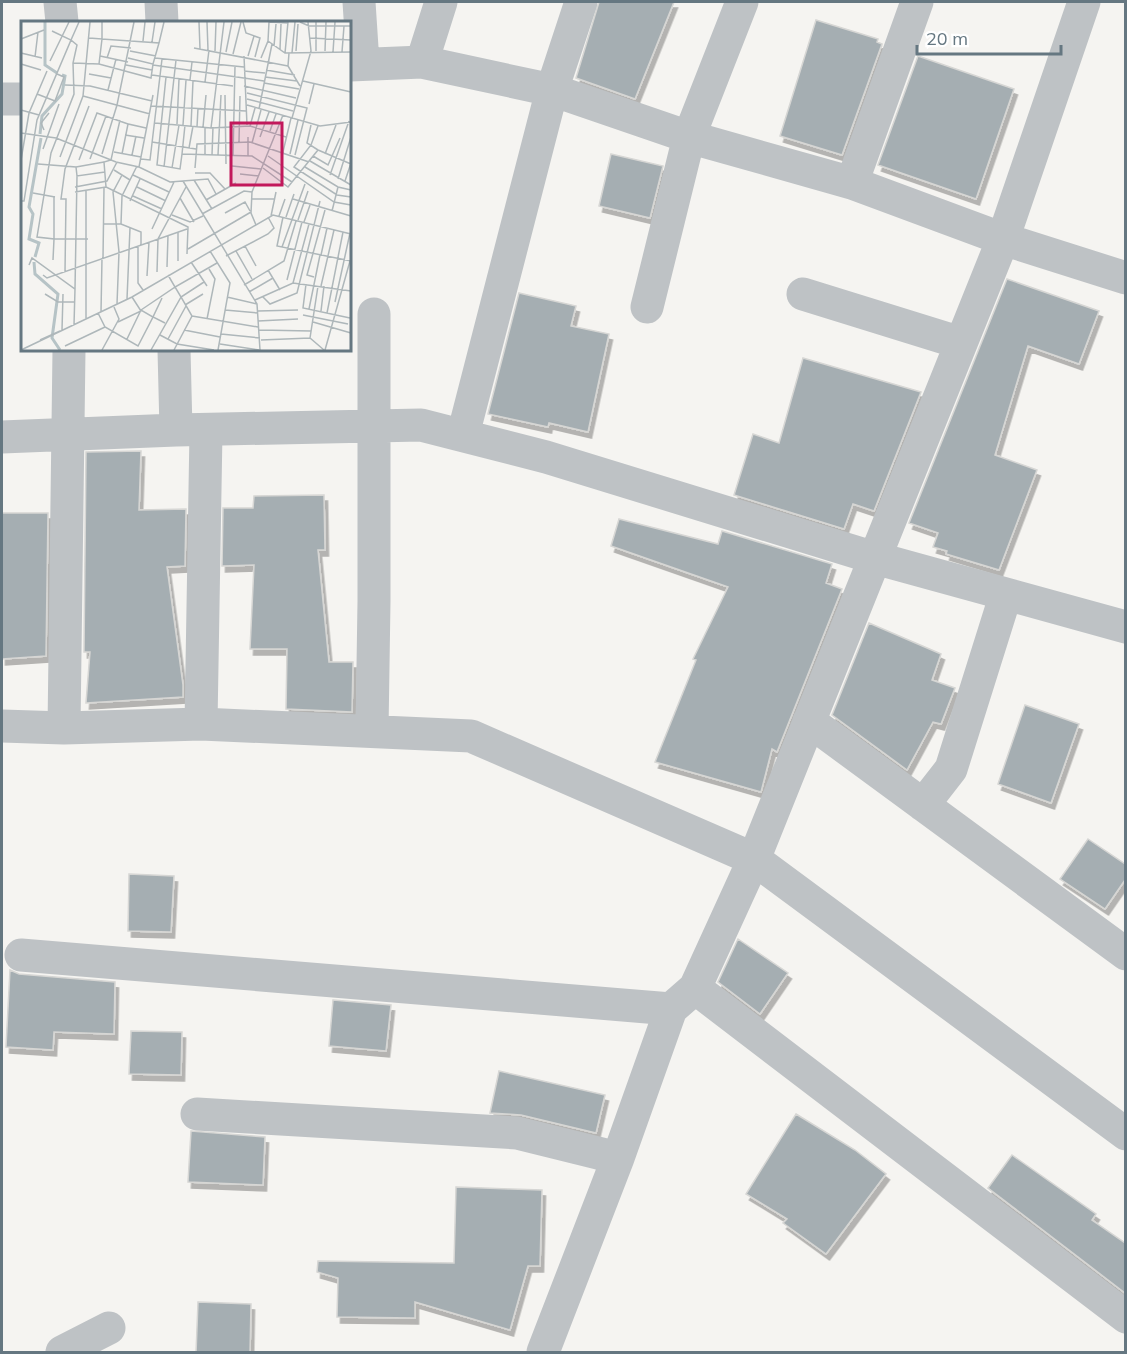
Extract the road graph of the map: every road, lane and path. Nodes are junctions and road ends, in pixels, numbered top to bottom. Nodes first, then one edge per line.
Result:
1 (60, 2) edge
2 (161, 2) edge
3 (359, 2) edge
4 (441, 2) edge
5 (581, 2) edge
6 (742, 2) edge
7 (917, 2) edge
8 (1084, 2) edge
9 (62, 21) edge
10 (162, 21) edge
11 (422, 62) junction
12 (356, 64) edge
13 (552, 90) junction
14 (2, 99) edge
15 (21, 99) edge
16 (689, 137) junction
17 (852, 183) junction
18 (1004, 239) junction
19 (1125, 278) edge
20 (803, 294) dead end
21 (647, 307) dead end
22 (374, 314) dead end
23 (961, 343) junction
24 (69, 351) edge
25 (174, 351) edge
26 (374, 426) junction
27 (191, 431) junction
28 (68, 434) junction
29 (463, 435) junction
30 (2, 437) edge
31 (875, 558) junction
32 (1006, 594) junction
33 (1125, 627) edge
34 (809, 721) junction
35 (201, 724) junction
36 (2, 726) edge
37 (64, 728) junction
38 (372, 731) junction
39 (923, 805) junction
40 (754, 859) junction
41 (1125, 954) edge
42 (21, 955) dead end
43 (695, 988) junction
44 (671, 1009) junction
45 (197, 1114) dead end
46 (1125, 1134) edge
47 (618, 1158) junction
48 (1125, 1317) edge
49 (109, 1328) dead end
50 (62, 1353) edge
51 (543, 1353) edge

1 - 9 street
2 - 10 street
3 - 12 street
4 - 11 street
5 - 13 street
6 - 16 street
7 - 17 street
8 - 18 street
11 - 12 street
11 - 13 street
13 - 16 street
13 - 29 street
14 - 15 street
16 - 17 street
16 - 21 street
17 - 18 street
18 - 19 street
18 - 23 street
20 - 23 street
22 - 26 street
23 - 31 street
24 - 28 street
25 - 27 street
26 - 27 street
26 - 29 street
26 - 38 street
27 - 28 street
27 - 35 street
28 - 30 street
28 - 37 street
29 - 31 street
31 - 32 street
31 - 34 street
32 - 33 street
32 - 39 street
34 - 39 street
34 - 40 street
35 - 37 street
35 - 38 street
36 - 37 street
38 - 40 street
39 - 41 street
40 - 43 street
40 - 46 street
42 - 44 street
43 - 44 street
43 - 48 street
44 - 47 street
45 - 47 street
47 - 51 street
49 - 50 street

